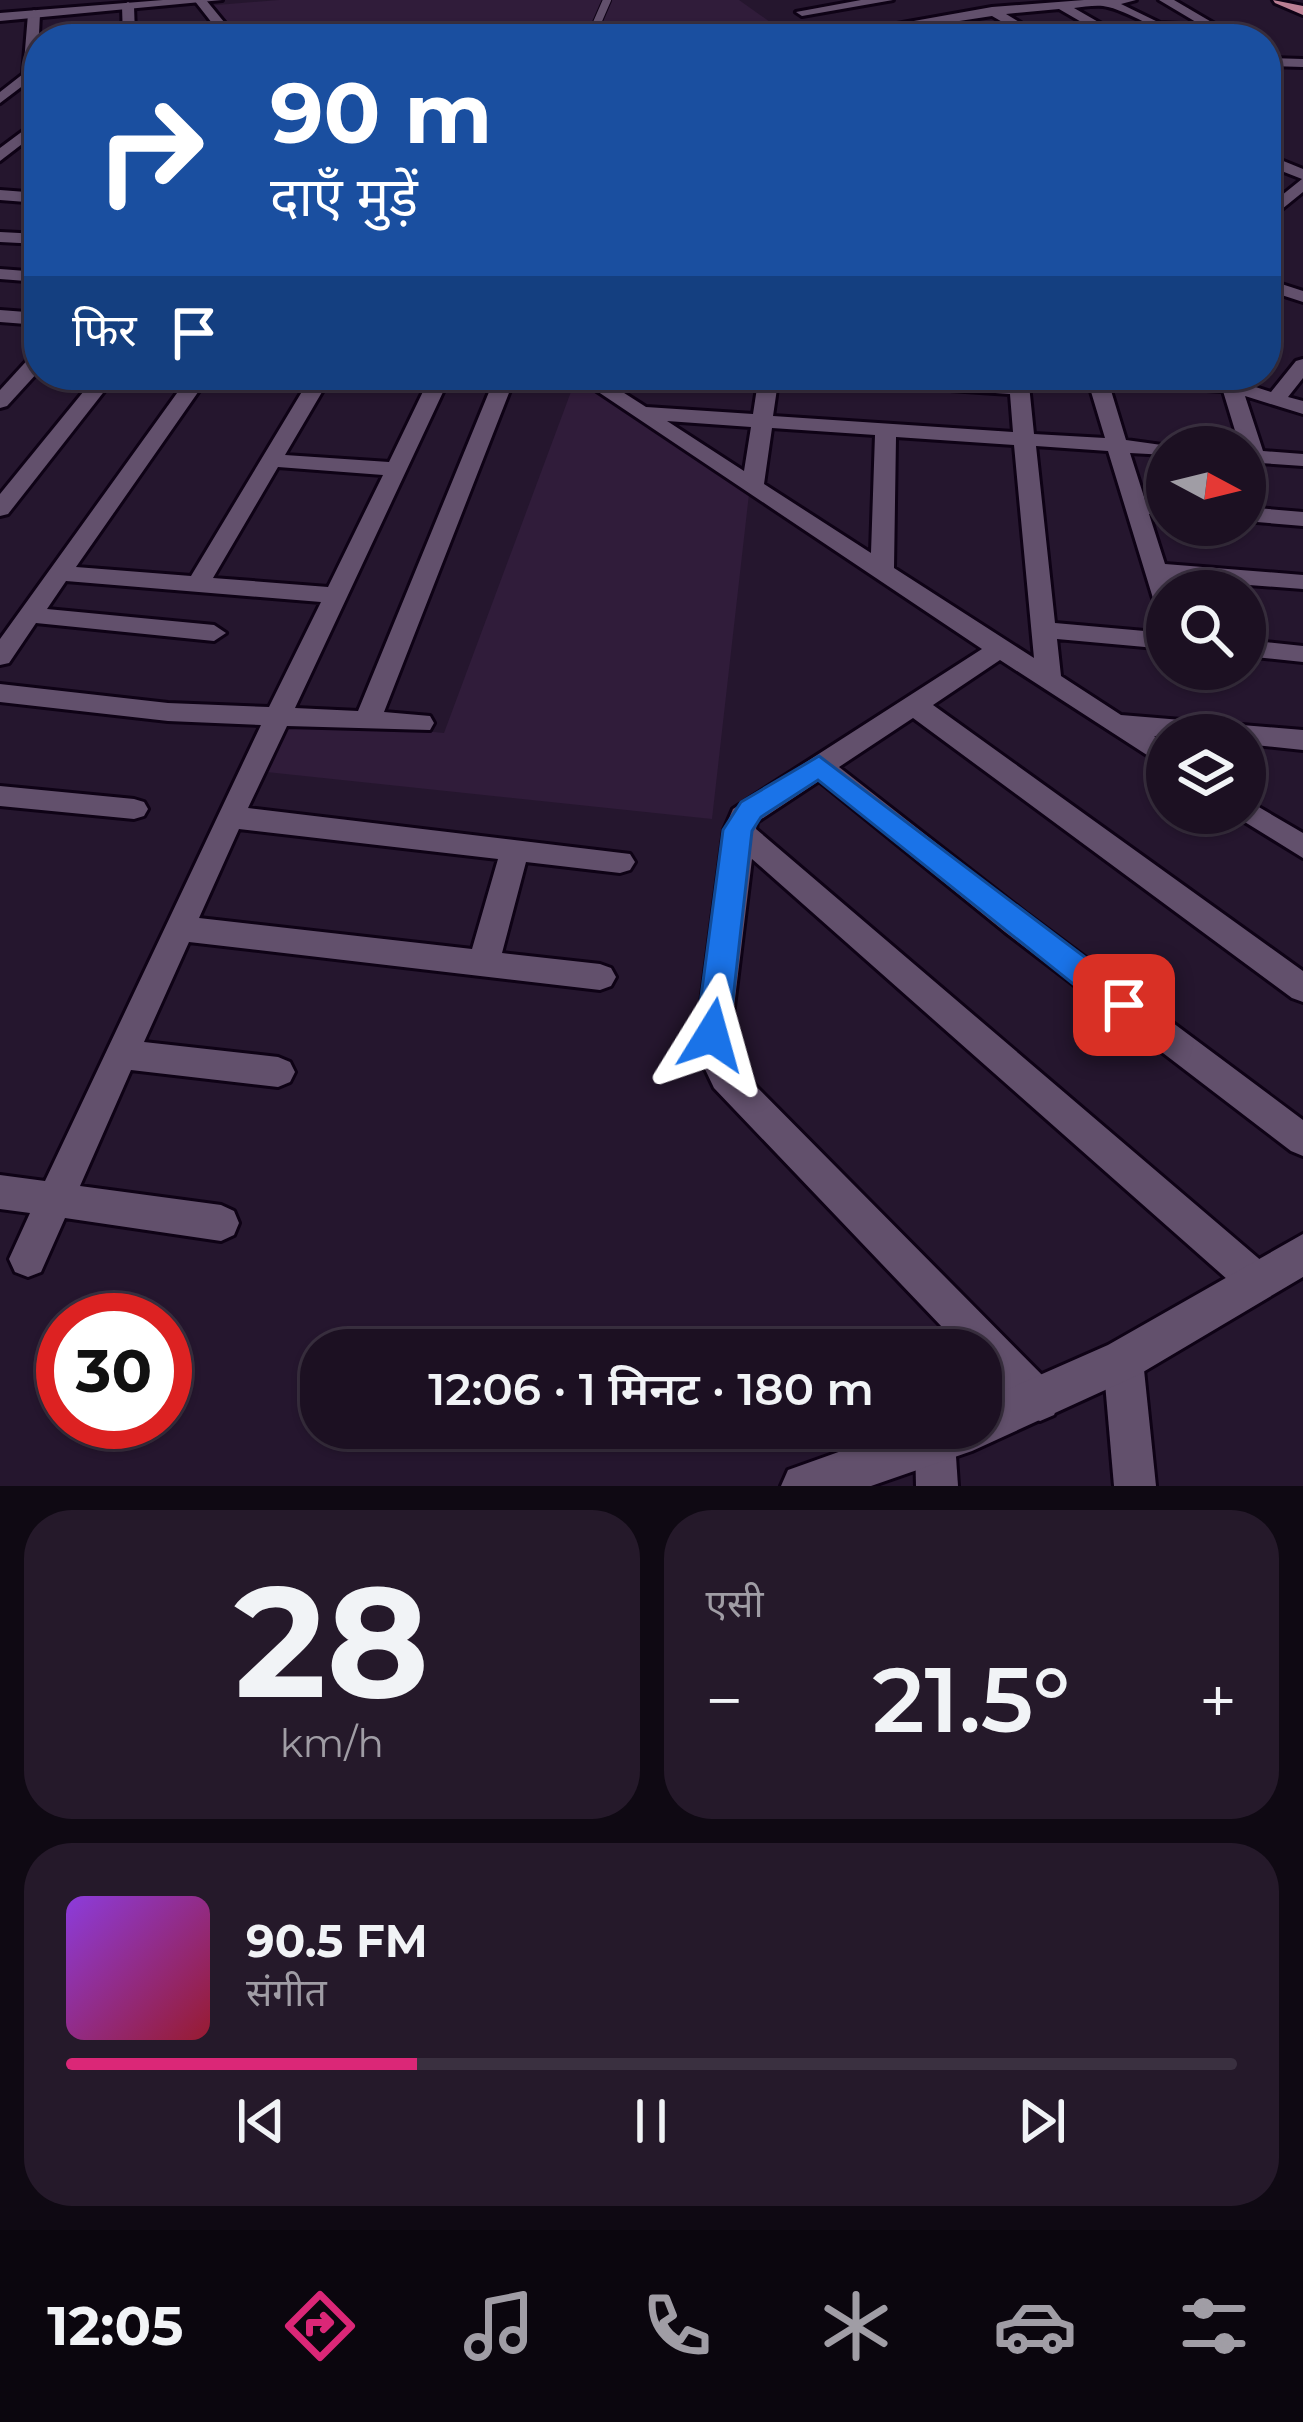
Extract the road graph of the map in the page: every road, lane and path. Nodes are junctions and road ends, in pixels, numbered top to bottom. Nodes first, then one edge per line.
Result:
1 (215, 0) edge
2 (786, 0) edge
3 (882, 0) edge
4 (973, 0) edge
5 (1126, 0) edge
6 (1165, 0) edge
7 (1280, 0) edge
8 (1293, 0) edge
9 (199, 1) edge
10 (1085, 2) edge
11 (1107, 2) edge
12 (1051, 3) edge
13 (124, 4) edge
14 (30, 7) edge
15 (1303, 8) edge
16 (802, 12) junction
17 (993, 12) junction
18 (3, 17) edge
19 (219, 24) edge
20 (819, 24) edge
21 (921, 24) edge
22 (1015, 24) edge
23 (1090, 24) edge
24 (1152, 24) edge
25 (1209, 24) edge
26 (1303, 365) edge
27 (24, 376) edge
28 (95, 390) edge
29 (190, 390) edge
30 (313, 390) edge
31 (434, 390) edge
32 (500, 390) edge
33 (606, 390) edge
34 (767, 390) edge
35 (1020, 390) edge
36 (1100, 390) edge
37 (1233, 390) edge
38 (1251, 390) edge
39 (1274, 401) junction
40 (0, 402) edge
41 (1303, 408) edge
42 (640, 412) junction
43 (762, 421) junction
44 (1242, 426) edge
45 (886, 429) junction
46 (1027, 439) junction
47 (1118, 445) junction
48 (1146, 447) edge
49 (1266, 457) edge
50 (269, 460) junction
51 (1303, 460) edge
52 (396, 469) junction
53 (753, 485) junction
54 (1136, 506) junction
55 (1146, 507) edge
56 (0, 509) edge
57 (1266, 516) edge
58 (1303, 519) edge
59 (882, 570) junction
60 (1156, 570) edge
61 (63, 573) junction
62 (1266, 579) edge
63 (1303, 582) edge
64 (197, 585) junction
65 (333, 596) junction
66 (30, 615) junction
67 (1047, 630) junction
68 (214, 633) dead end
69 (1146, 639) edge
70 (1001, 648) junction
71 (1266, 650) edge
72 (1303, 654) edge
73 (0, 657) edge
74 (1048, 676) junction
75 (0, 693) edge
76 (914, 705) junction
77 (278, 716) junction
78 (368, 721) junction
79 (421, 723) dead end
80 (1115, 723) junction
81 (1303, 740) edge
82 (1146, 744) edge
83 (819, 766) junction
84 (0, 796) edge
85 (134, 809) dead end
86 (230, 817) junction
87 (1266, 823) edge
88 (738, 830) junction
89 (1303, 848) edge
90 (515, 850) junction
91 (620, 862) dead end
92 (178, 928) junction
93 (484, 963) junction
94 (600, 977) dead end
95 (1303, 989) edge
96 (120, 1054) junction
97 (278, 1072) dead end
98 (1303, 1141) edge
99 (0, 1192) edge
100 (53, 1198) junction
101 (220, 1223) dead end
102 (1303, 1254) edge
103 (28, 1259) dead end
104 (1258, 1282) junction
105 (1123, 1360) junction
106 (1040, 1401) junction
107 (1002, 1416) edge
108 (948, 1452) edge
109 (804, 1486) edge
110 (1135, 1486) edge

1 - 9 street
2 - 16 street
3 - 16 street
4 - 17 street
5 - 11 street
6 - 25 street
7 - 15 main road
8 - 15 main road
9 - 13 street
9 - 19 street
10 - 11 street
10 - 12 street
11 - 24 street
12 - 17 street
12 - 23 street
13 - 14 street
14 - 18 street
16 - 20 street
17 - 21 street
17 - 22 street
26 - 39 street
27 - 40 street
28 - 56 street
29 - 61 street
30 - 50 street
31 - 52 street
32 - 78 street
33 - 42 street
34 - 43 street
35 - 46 street
36 - 47 street
37 - 44 street
38 - 39 street
39 - 41 street
42 - 43 street
42 - 53 street
43 - 45 street
43 - 53 street
45 - 46 street
45 - 59 street
46 - 47 street
46 - 67 street
47 - 48 street
47 - 54 street
49 - 51 street
50 - 52 street
50 - 64 street
52 - 65 street
53 - 59 street
54 - 55 street
54 - 60 street
57 - 58 street
59 - 70 street
61 - 64 street
61 - 66 street
62 - 63 street
64 - 65 street
65 - 77 street
66 - 68 street
66 - 73 street
67 - 69 street
67 - 74 street
70 - 74 street
70 - 76 street
71 - 72 street
74 - 80 street
75 - 77 street
76 - 83 street
76 - 95 street
77 - 78 street
77 - 86 street
78 - 79 street
80 - 81 street
80 - 82 street
83 - 88 street
83 - 98 street
84 - 85 street
86 - 90 street
86 - 92 street
87 - 89 street
88 - 104 street
88 - 106 street
90 - 91 street
90 - 93 street
92 - 93 street
92 - 96 street
93 - 94 street
96 - 97 street
96 - 100 street
99 - 100 street
100 - 101 street
100 - 103 street
102 - 104 street
104 - 105 street
105 - 106 street
105 - 110 street
106 - 107 street
108 - 109 street

